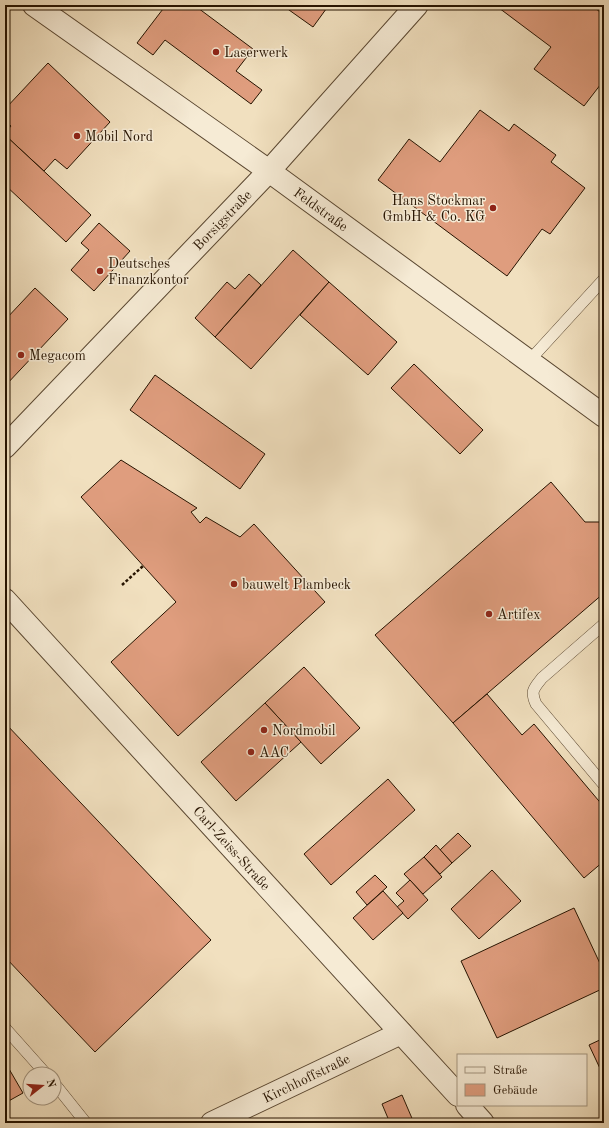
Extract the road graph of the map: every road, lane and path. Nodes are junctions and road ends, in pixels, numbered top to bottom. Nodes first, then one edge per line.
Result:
1 (34, 5) edge
2 (417, 5) edge
3 (269, 171) junction
4 (604, 279) edge
5 (529, 361) junction
6 (604, 416) edge
7 (5, 447) edge
8 (143, 566) dead end
9 (122, 585) dead end
10 (5, 600) edge
11 (604, 624) edge
12 (604, 785) edge
13 (5, 1028) edge
14 (401, 1033) junction
15 (39, 1066) edge
16 (62, 1093) edge
17 (457, 1095) edge
18 (468, 1106) edge
19 (86, 1123) edge
20 (212, 1123) edge
21 (483, 1123) edge

1 - 3 street, Feldstraße
2 - 3 street, Borsigstraße
3 - 5 street, Feldstraße
3 - 7 street, Borsigstraße
4 - 5 lane
5 - 6 street, Feldstraße
8 - 9 path
10 - 14 street, Carl-Zeiss-Straße
11 - 12 lane
13 - 15 lane
14 - 17 street, Carl-Zeiss-Straße
14 - 20 street, Kirchhoffstraße
16 - 19 lane
18 - 21 street

